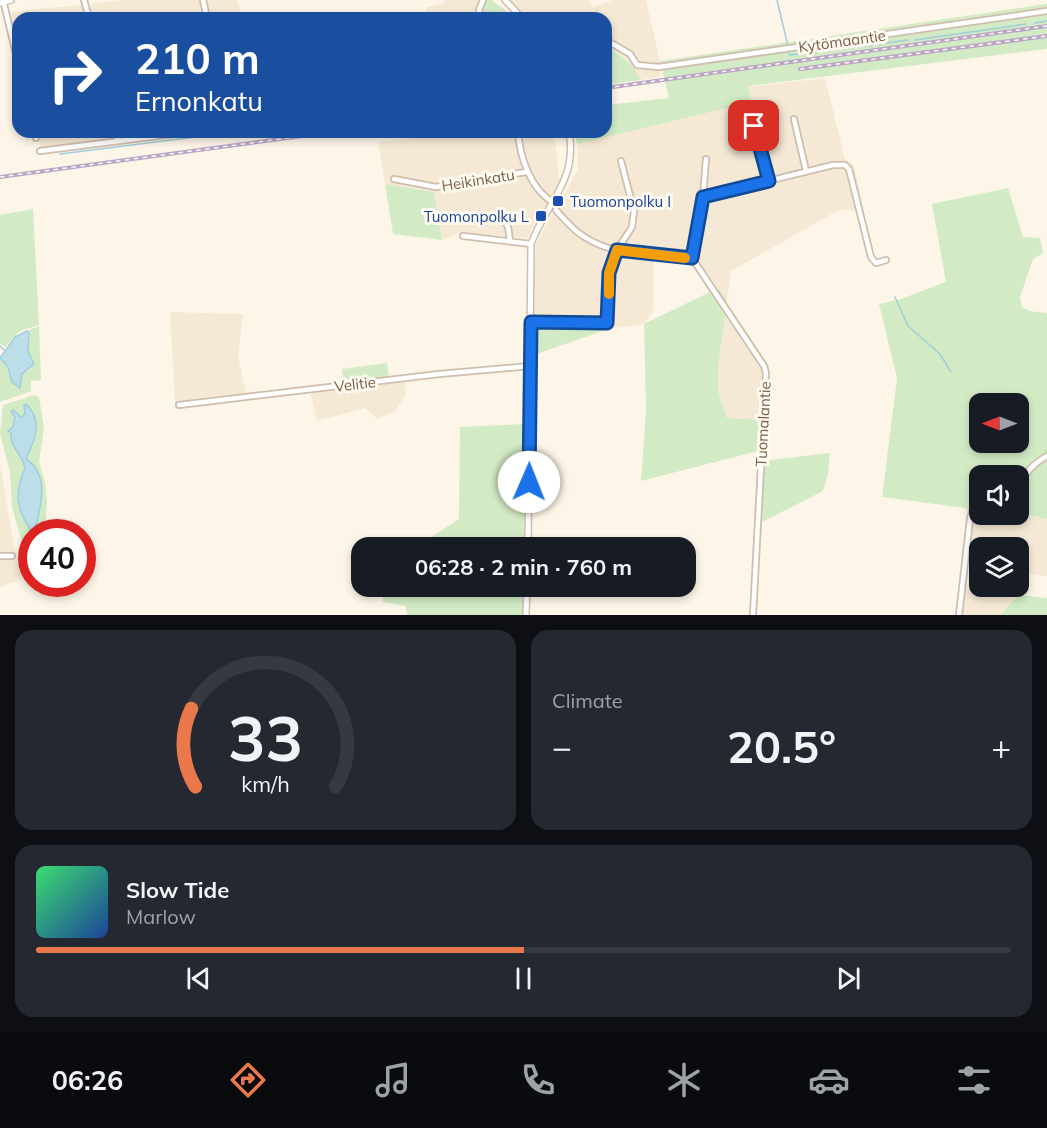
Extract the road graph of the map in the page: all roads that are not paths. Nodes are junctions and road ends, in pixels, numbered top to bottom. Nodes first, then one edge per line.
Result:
1 (11, 0) edge
2 (505, 0) edge
3 (2, 2) edge
4 (516, 12) edge
5 (1047, 12) edge
6 (12, 40) edge
7 (612, 44) edge
8 (749, 107) dead end
9 (794, 119) dead end
10 (117, 138) edge
11 (142, 138) edge
12 (519, 138) edge
13 (570, 138) edge
14 (118, 141) junction
15 (39, 151) dead end
16 (706, 159) dead end
17 (621, 161) dead end
18 (806, 171) junction
19 (526, 172) junction
20 (394, 179) dead end
21 (769, 181) junction
22 (703, 197) junction
23 (554, 203) junction
24 (556, 210) dead end
25 (504, 220) dead end
26 (463, 236) dead end
27 (510, 241) junction
28 (531, 244) junction
29 (617, 250) junction
30 (692, 258) junction
31 (886, 260) dead end
32 (531, 322) junction
33 (530, 366) junction
34 (179, 405) dead end
35 (1047, 456) edge
36 (1029, 470) edge
37 (969, 525) edge
38 (528, 537) edge
39 (0, 556) edge
40 (12, 556) dead end
41 (527, 597) edge
42 (526, 615) edge
43 (753, 615) edge
44 (959, 615) edge

1 - 3 street
2 - 4 street
3 - 6 street
5 - 7 street, Kytömaantie
8 - 21 street
9 - 18 street
10 - 14 street
11 - 14 street
12 - 19 street
13 - 23 street
14 - 15 street
16 - 22 street
17 - 29 street
18 - 21 street
18 - 31 street
19 - 20 street, Heikinkatu
19 - 23 street
21 - 22 street
22 - 30 street
23 - 28 street
24 - 29 street
25 - 27 street
26 - 27 street
27 - 28 street
28 - 32 street
29 - 30 street
29 - 32 street
30 - 43 street, Tuomalantie
32 - 33 street
33 - 34 street, Velitie
33 - 38 street
35 - 36 street
37 - 44 street
39 - 40 street
41 - 42 street

